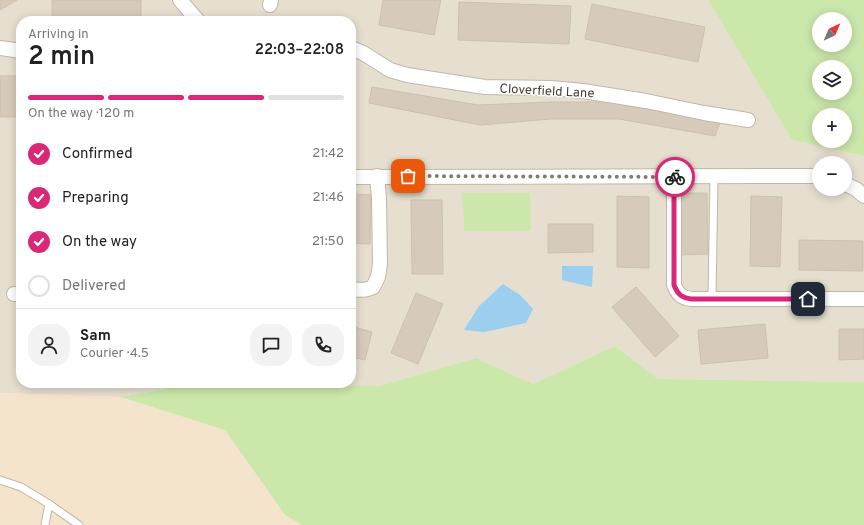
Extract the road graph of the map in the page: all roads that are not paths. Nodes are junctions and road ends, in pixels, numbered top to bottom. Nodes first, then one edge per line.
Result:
1 (180, 0) edge
2 (194, 16) edge
3 (0, 48) edge
4 (16, 50) edge
5 (356, 50) edge
6 (748, 120) dead end
7 (356, 176) edge
8 (377, 176) junction
9 (812, 176) edge
10 (675, 177) junction
11 (714, 177) junction
12 (852, 187) edge
13 (864, 196) edge
14 (356, 289) edge
15 (712, 299) junction
16 (864, 299) edge
17 (0, 480) edge
18 (49, 504) junction
19 (45, 525) edge
20 (79, 525) edge

1 - 2 street
3 - 4 street
5 - 6 street, Cloverfield Lane
7 - 8 street
8 - 10 street
8 - 14 street
9 - 11 street
10 - 11 street
10 - 15 street
11 - 15 lane
12 - 13 street
15 - 16 street
17 - 18 lane
18 - 19 lane
18 - 20 lane

